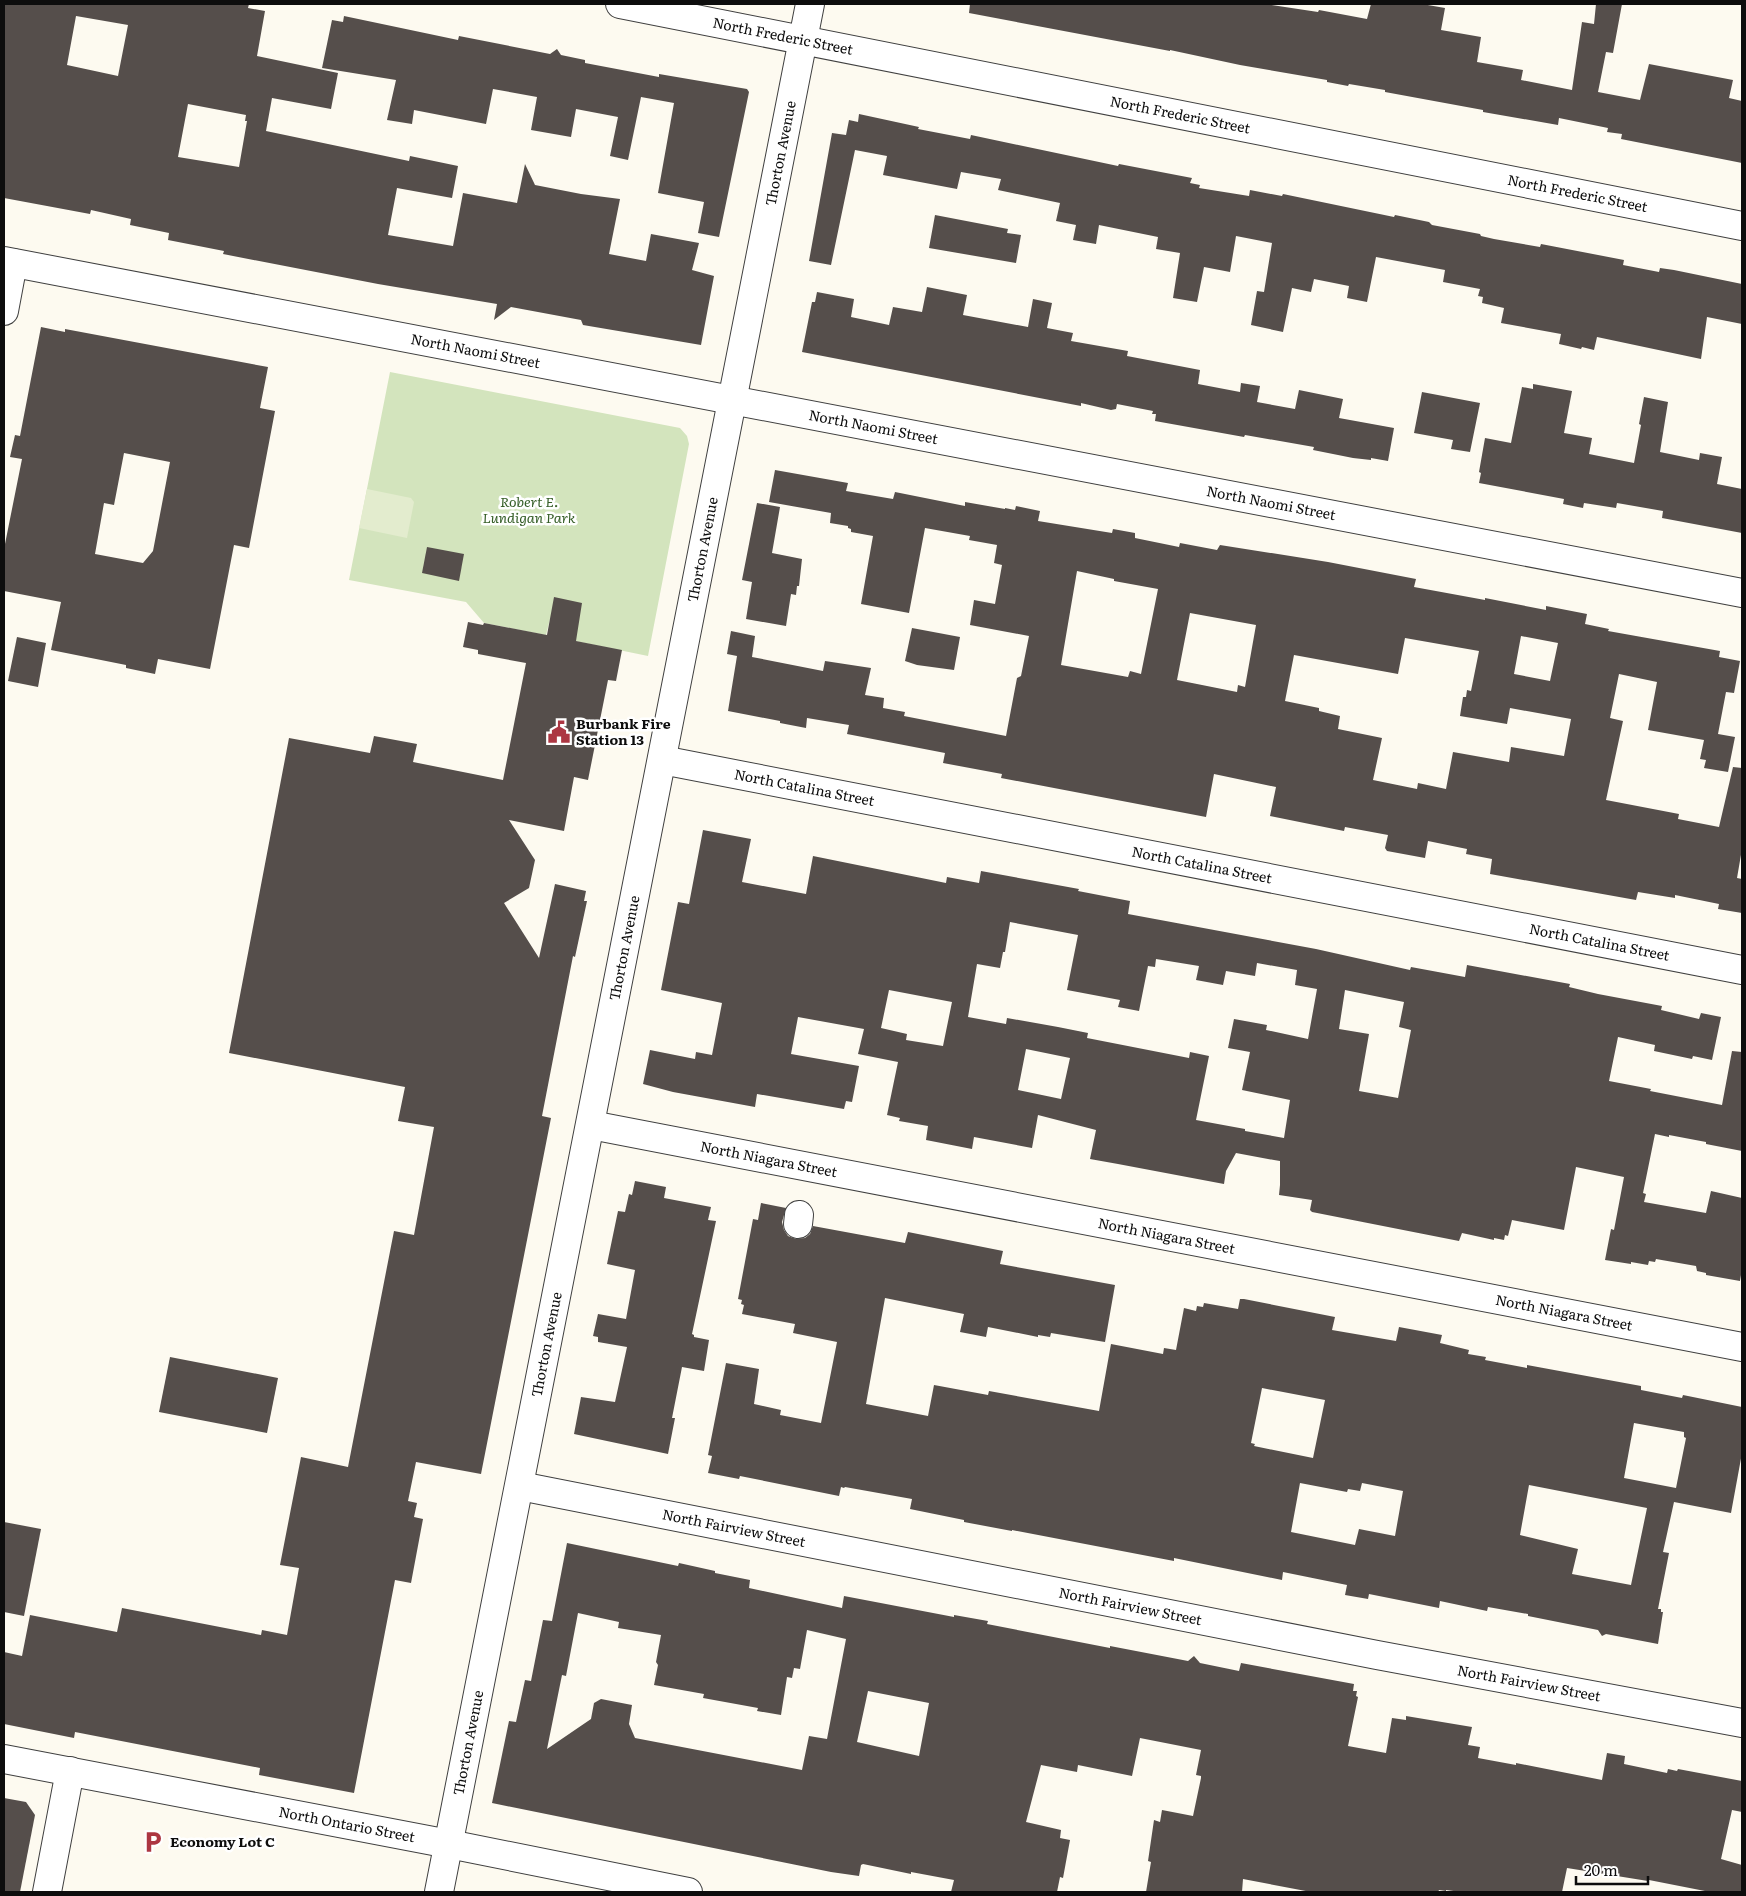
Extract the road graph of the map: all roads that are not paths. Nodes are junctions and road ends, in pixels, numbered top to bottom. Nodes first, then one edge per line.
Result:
1 (620, 4) edge
2 (810, 4) edge
3 (803, 39) junction
4 (1742, 226) edge
5 (8, 262) edge
6 (4, 311) edge
7 (732, 400) junction
8 (1742, 593) edge
9 (662, 760) junction
10 (1742, 970) edge
11 (591, 1125) junction
12 (1742, 1347) edge
13 (520, 1486) junction
14 (1742, 1723) edge
15 (4, 1758) edge
16 (70, 1772) junction
17 (449, 1844) junction
18 (47, 1892) edge
19 (440, 1892) edge
20 (688, 1892) edge

1 - 3 street, North Frederic Street
2 - 3 street, Thorton Avenue
3 - 4 street, North Frederic Street
3 - 7 street, Thorton Avenue
5 - 6 street
5 - 7 street, North Naomi Street
7 - 8 street, North Naomi Street
7 - 9 street, Thorton Avenue
9 - 10 street, North Catalina Street
9 - 11 street, Thorton Avenue
11 - 12 street, North Niagara Street
11 - 13 street, Thorton Avenue
13 - 14 street, North Fairview Street
13 - 17 street, Thorton Avenue
15 - 16 street, North Ontario Street
16 - 17 street, North Ontario Street
16 - 18 street
17 - 19 street, Thorton Avenue
17 - 20 street, North Ontario Street

